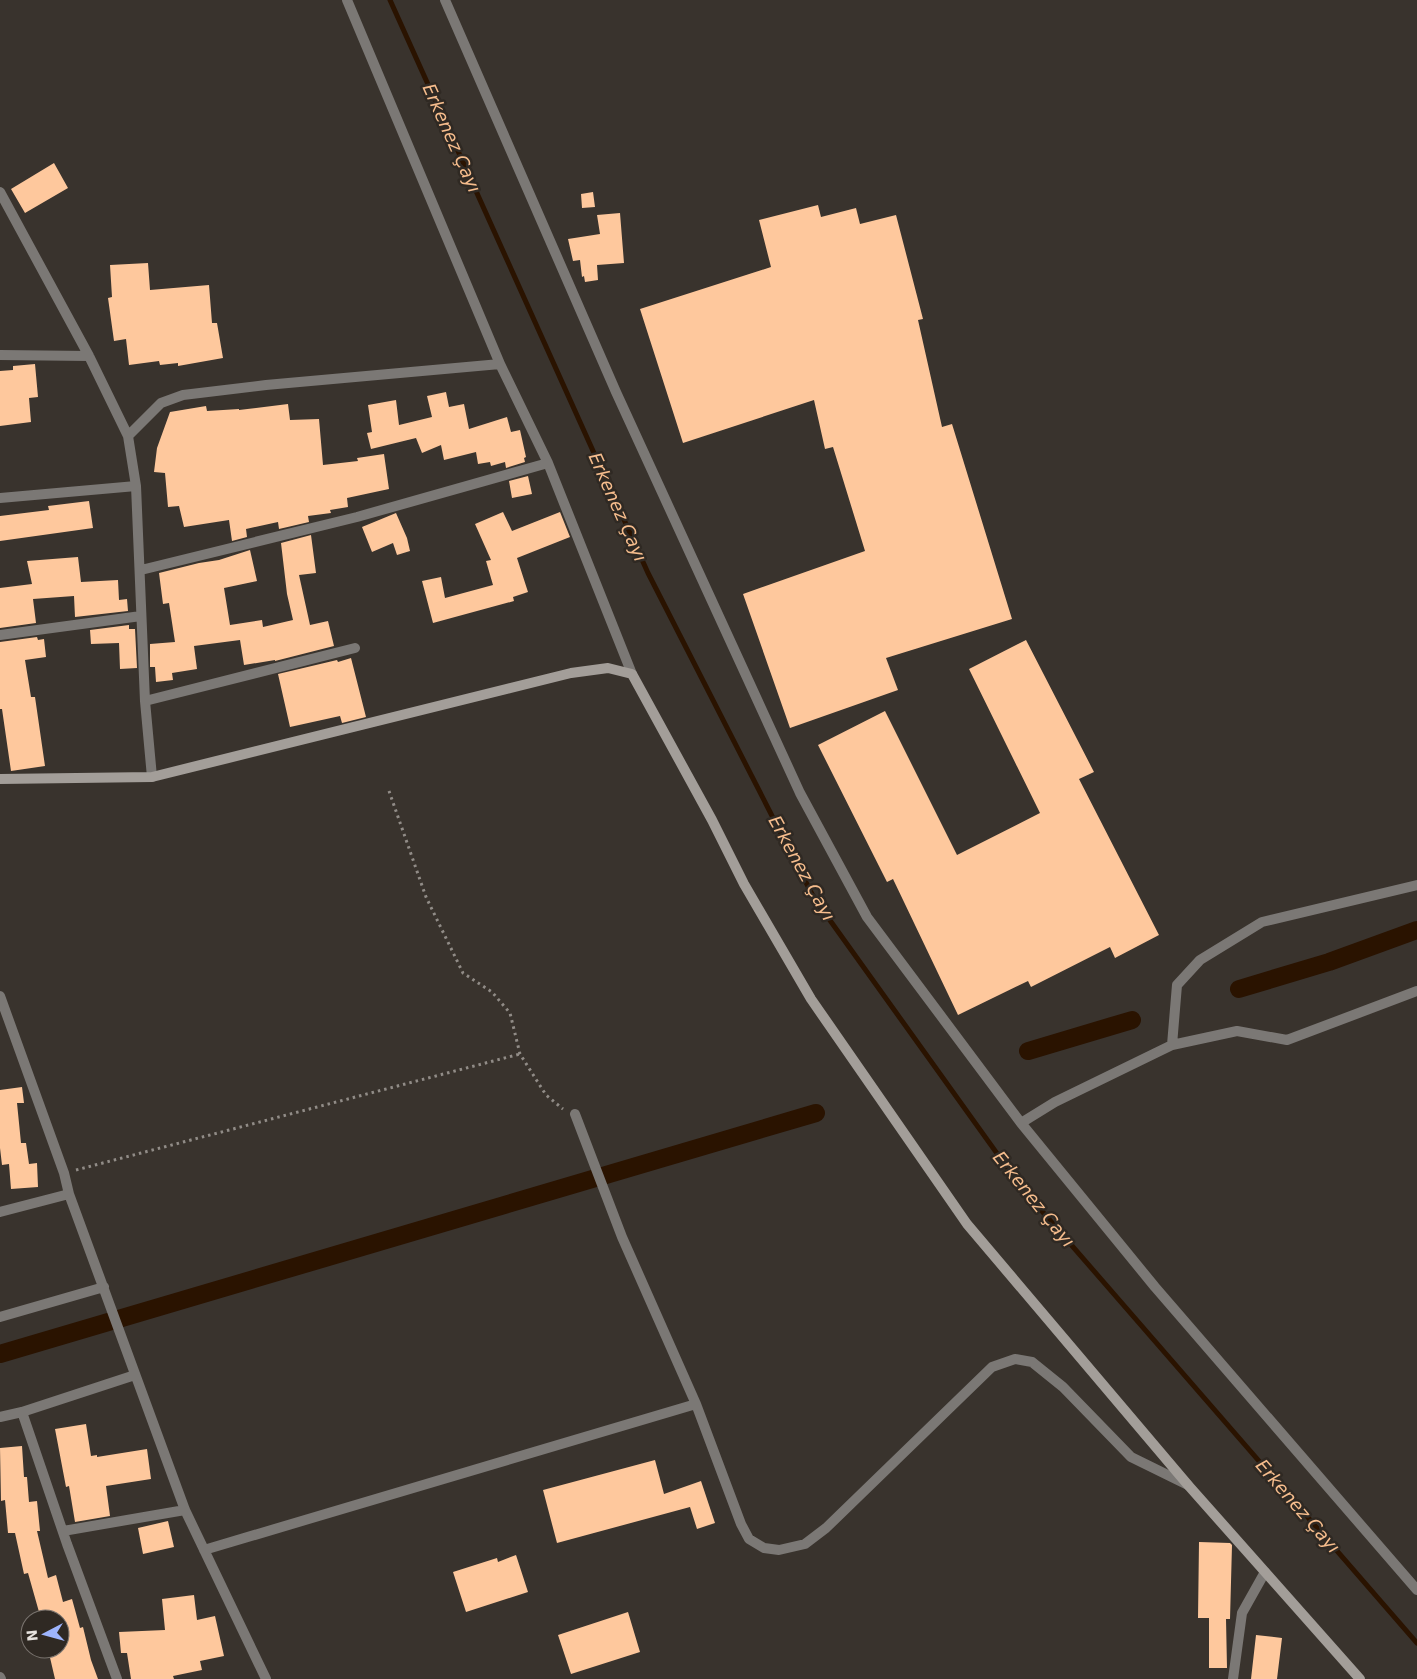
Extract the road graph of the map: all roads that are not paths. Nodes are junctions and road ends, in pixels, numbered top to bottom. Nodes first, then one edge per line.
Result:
1 (347, 0) edge
2 (445, 0) edge
3 (0, 192) edge
4 (0, 355) edge
5 (89, 356) junction
6 (500, 364) junction
7 (128, 436) junction
8 (548, 463) junction
9 (136, 486) junction
10 (0, 498) edge
11 (140, 570) junction
12 (141, 616) junction
13 (0, 635) edge
14 (355, 648) dead end
15 (632, 674) junction
16 (145, 702) junction
17 (152, 777) junction
18 (0, 779) edge
19 (1417, 885) edge
20 (1417, 991) edge
21 (0, 996) edge
22 (1172, 1045) junction
23 (575, 1114) road end
24 (1021, 1124) junction
25 (69, 1194) junction
26 (0, 1212) edge
27 (105, 1291) junction
28 (0, 1317) edge
29 (135, 1374) junction
30 (696, 1404) junction
31 (22, 1412) junction
32 (0, 1417) edge
33 (1188, 1485) junction
34 (185, 1510) junction
35 (63, 1531) junction
36 (204, 1550) junction
37 (1265, 1572) junction
38 (1417, 1590) edge
39 (117, 1679) edge
40 (266, 1679) edge
41 (1233, 1679) edge
42 (1360, 1679) edge

1 - 6 street
2 - 24 street
3 - 5 street
4 - 5 street
5 - 7 street
6 - 7 street
6 - 8 street
7 - 9 street
8 - 11 street
8 - 15 street
9 - 10 street
9 - 11 street
11 - 12 street
12 - 13 street
12 - 16 street
14 - 16 street
15 - 17 street
15 - 33 street
16 - 17 street
17 - 18 street
19 - 22 street
20 - 22 street
21 - 25 street
22 - 24 street
23 - 30 street
24 - 38 street
25 - 26 street
25 - 27 street
27 - 28 street
27 - 29 street
29 - 31 street
29 - 34 street
30 - 33 street
30 - 36 street
31 - 32 street
31 - 35 street
33 - 37 street
34 - 35 street
34 - 36 street
35 - 39 street
36 - 40 street
37 - 41 street
37 - 42 street

